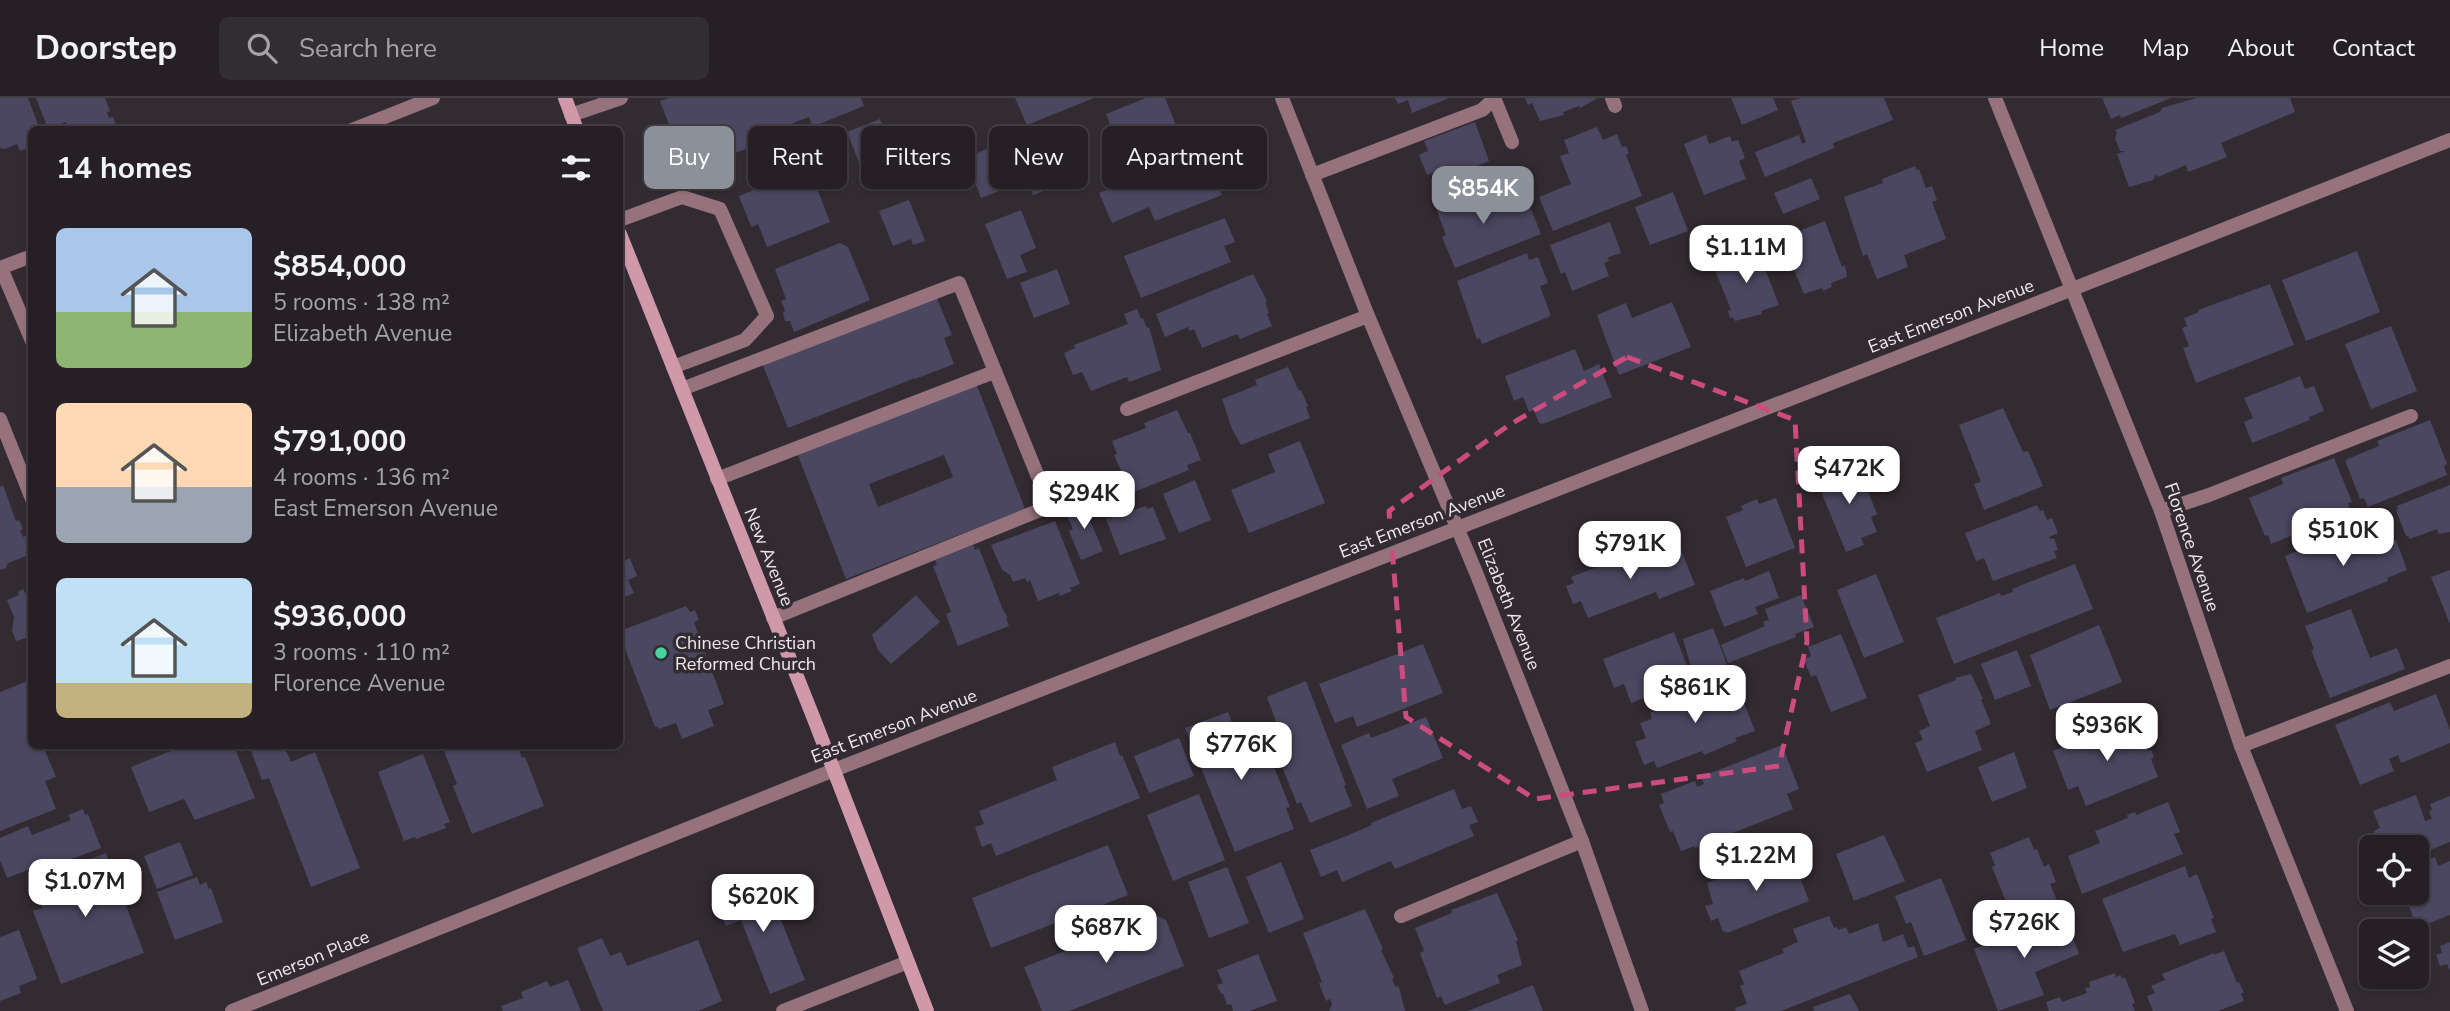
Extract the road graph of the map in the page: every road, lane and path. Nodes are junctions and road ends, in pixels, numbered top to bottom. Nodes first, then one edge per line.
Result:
1 (433, 98) edge
2 (565, 98) edge
3 (621, 98) edge
4 (1282, 98) edge
5 (1494, 98) edge
6 (1995, 98) edge
7 (574, 122) edge
8 (362, 126) edge
9 (2450, 140) edge
10 (1512, 142) dead end
11 (1312, 174) junction
12 (623, 219) edge
13 (623, 242) edge
14 (28, 258) edge
15 (0, 268) edge
16 (2071, 289) junction
17 (1368, 316) junction
18 (28, 332) edge
19 (673, 368) junction
20 (994, 372) junction
21 (682, 389) junction
22 (1127, 409) dead end
23 (2411, 416) dead end
24 (0, 419) edge
25 (717, 479) junction
26 (28, 489) edge
27 (2161, 511) junction
28 (1458, 527) junction
29 (773, 618) junction
30 (2450, 666) edge
31 (2241, 746) junction
32 (834, 770) junction
33 (1581, 841) junction
34 (1401, 916) dead end
35 (410, 940) joint
36 (908, 962) junction
37 (232, 1011) edge
38 (783, 1011) edge
39 (927, 1011) edge
40 (1642, 1011) edge
41 (2347, 1011) edge

1 - 8 street
2 - 7 main road
3 - 7 street
4 - 11 street, Elizabeth Avenue
5 - 10 street
5 - 11 street
6 - 16 street, Florence Avenue
9 - 16 street, East Emerson Avenue
11 - 17 street, Elizabeth Avenue
12 - 19 street
13 - 19 main road, New Avenue
14 - 15 street
15 - 18 street
16 - 27 street, Florence Avenue
16 - 28 street, East Emerson Avenue
17 - 22 street
17 - 28 street, Elizabeth Avenue
19 - 21 main road, New Avenue
20 - 21 street
20 - 25 street
20 - 29 street
21 - 25 main road, New Avenue
23 - 27 street
24 - 26 street
25 - 29 main road, New Avenue
27 - 31 street, Florence Avenue
28 - 32 street, East Emerson Avenue
28 - 33 street, Elizabeth Avenue
29 - 32 main road, New Avenue
30 - 31 street
31 - 41 street, Florence Avenue
32 - 35 street, East Emerson Avenue
32 - 36 main road, New Avenue
33 - 34 street
33 - 40 street, Elizabeth Avenue
35 - 37 street, Emerson Place
36 - 38 street
36 - 39 main road, New Avenue

